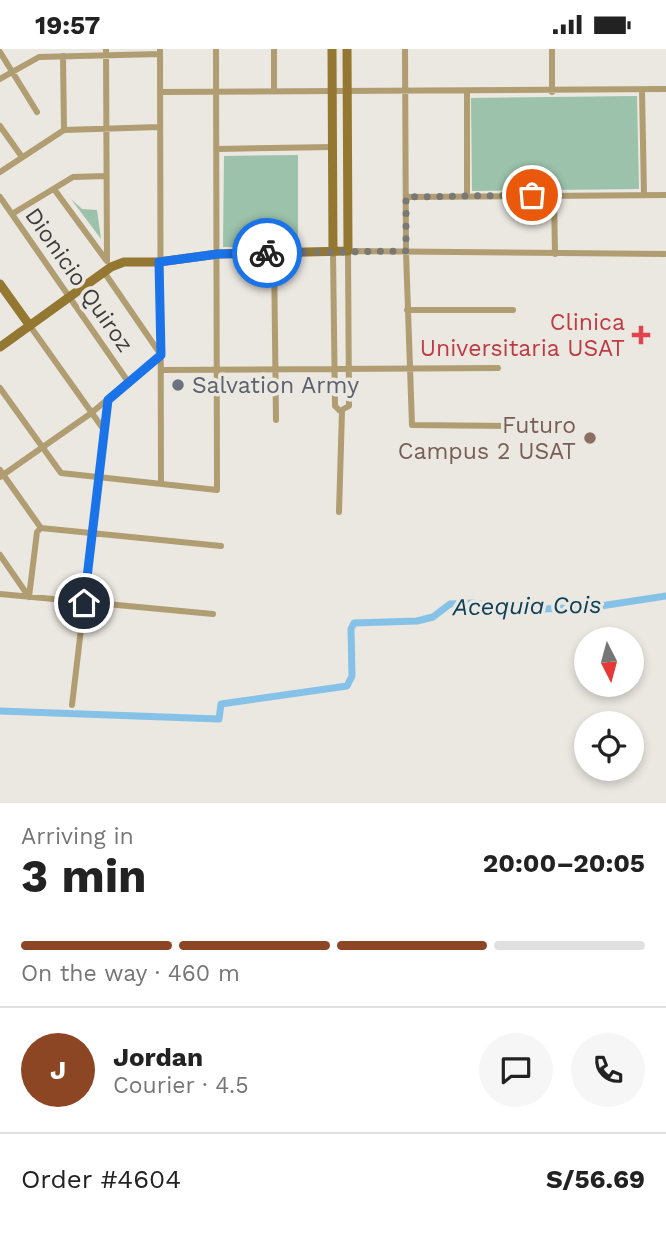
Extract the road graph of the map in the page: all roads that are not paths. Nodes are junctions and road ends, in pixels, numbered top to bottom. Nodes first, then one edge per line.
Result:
1 (44, 49) edge
2 (216, 49) edge
3 (274, 49) edge
4 (332, 49) edge
5 (347, 49) edge
6 (405, 49) edge
7 (552, 49) edge
8 (0, 52) edge
9 (106, 52) edge
10 (160, 52) edge
11 (49, 56) junction
12 (63, 56) junction
13 (12, 70) junction
14 (0, 79) edge
15 (274, 89) junction
16 (332, 89) junction
17 (666, 89) edge
18 (217, 90) junction
19 (348, 90) junction
20 (642, 90) junction
21 (406, 91) junction
22 (160, 92) junction
23 (467, 92) junction
24 (552, 92) junction
25 (37, 112) dead end
26 (0, 126) edge
27 (159, 127) junction
28 (105, 128) junction
29 (64, 130) junction
30 (332, 146) junction
31 (218, 149) junction
32 (22, 157) junction
33 (0, 172) edge
34 (106, 176) junction
35 (54, 189) junction
36 (554, 195) junction
37 (644, 195) junction
38 (666, 195) edge
39 (467, 196) junction
40 (0, 197) edge
41 (406, 197) junction
42 (12, 214) junction
43 (348, 251) junction
44 (406, 251) junction
45 (333, 252) junction
46 (274, 253) junction
47 (218, 254) junction
48 (555, 254) junction
49 (666, 254) edge
50 (159, 262) junction
51 (107, 267) junction
52 (0, 284) edge
53 (70, 297) junction
54 (407, 310) junction
55 (513, 310) dead end
56 (30, 326) junction
57 (0, 347) edge
58 (161, 355) junction
59 (498, 368) dead end
60 (217, 369) junction
61 (275, 369) junction
62 (408, 369) junction
63 (161, 370) junction
64 (334, 370) junction
65 (350, 370) junction
66 (129, 383) junction
67 (0, 387) edge
68 (108, 400) junction
69 (342, 411) junction
70 (90, 414) junction
71 (276, 420) dead end
72 (510, 426) dead end
73 (104, 431) junction
74 (43, 447) junction
75 (1, 474) edge
76 (99, 477) junction
77 (160, 484) junction
78 (339, 512) dead end
79 (41, 528) junction
80 (92, 535) junction
81 (221, 546) dead end
82 (0, 555) edge
83 (0, 594) edge
84 (29, 597) junction
85 (84, 603) junction
86 (213, 614) dead end
87 (72, 705) dead end

1 - 11 street
2 - 18 street
3 - 15 street
4 - 16 street
5 - 19 street
6 - 21 street
7 - 24 street
8 - 13 street
9 - 10 street
9 - 12 street
9 - 28 street
10 - 22 street
11 - 12 street
11 - 13 street
12 - 29 street
13 - 14 street
13 - 25 street
15 - 16 street
15 - 18 street
16 - 19 street
16 - 30 street
17 - 20 street
18 - 22 street
18 - 31 street
19 - 21 street
19 - 43 street
20 - 24 street
20 - 37 street
21 - 23 street
21 - 41 street
22 - 27 street
23 - 24 street
23 - 39 street
26 - 32 street
27 - 28 street
27 - 50 street
28 - 29 street
28 - 34 street
29 - 32 street
30 - 31 street
30 - 45 street
31 - 47 street
32 - 33 street
34 - 35 street
34 - 51 street
35 - 42 street
35 - 51 street
36 - 37 street
36 - 39 street
36 - 48 street
37 - 38 street
39 - 41 street
40 - 42 street, Dionicio Quiroz
41 - 44 street
42 - 53 street, Dionicio Quiroz
43 - 44 street
43 - 45 street
43 - 65 street
44 - 48 street
44 - 54 street
45 - 46 street
45 - 64 street
46 - 47 street
46 - 61 street
47 - 50 street
47 - 60 street
48 - 49 street
50 - 51 street
50 - 58 street
51 - 53 street
51 - 58 street
52 - 56 street
53 - 56 street
53 - 66 street, Dionicio Quiroz
54 - 55 street
54 - 62 street
56 - 57 street
56 - 70 street
58 - 63 street
58 - 66 street
59 - 62 street
60 - 61 street
60 - 63 street
60 - 77 street
61 - 64 street
61 - 71 street
62 - 65 street
62 - 72 street
63 - 77 street
64 - 65 street
64 - 69 street
65 - 69 street
66 - 68 street
67 - 74 street
68 - 70 street
68 - 73 street
69 - 78 street
70 - 73 street
70 - 74 street
73 - 76 street
74 - 75 street
74 - 76 street
75 - 79 street
76 - 77 street
76 - 80 street
79 - 80 street
79 - 84 street
80 - 81 street
80 - 85 street
82 - 84 street
83 - 84 street
84 - 85 street
85 - 86 street
85 - 87 street

